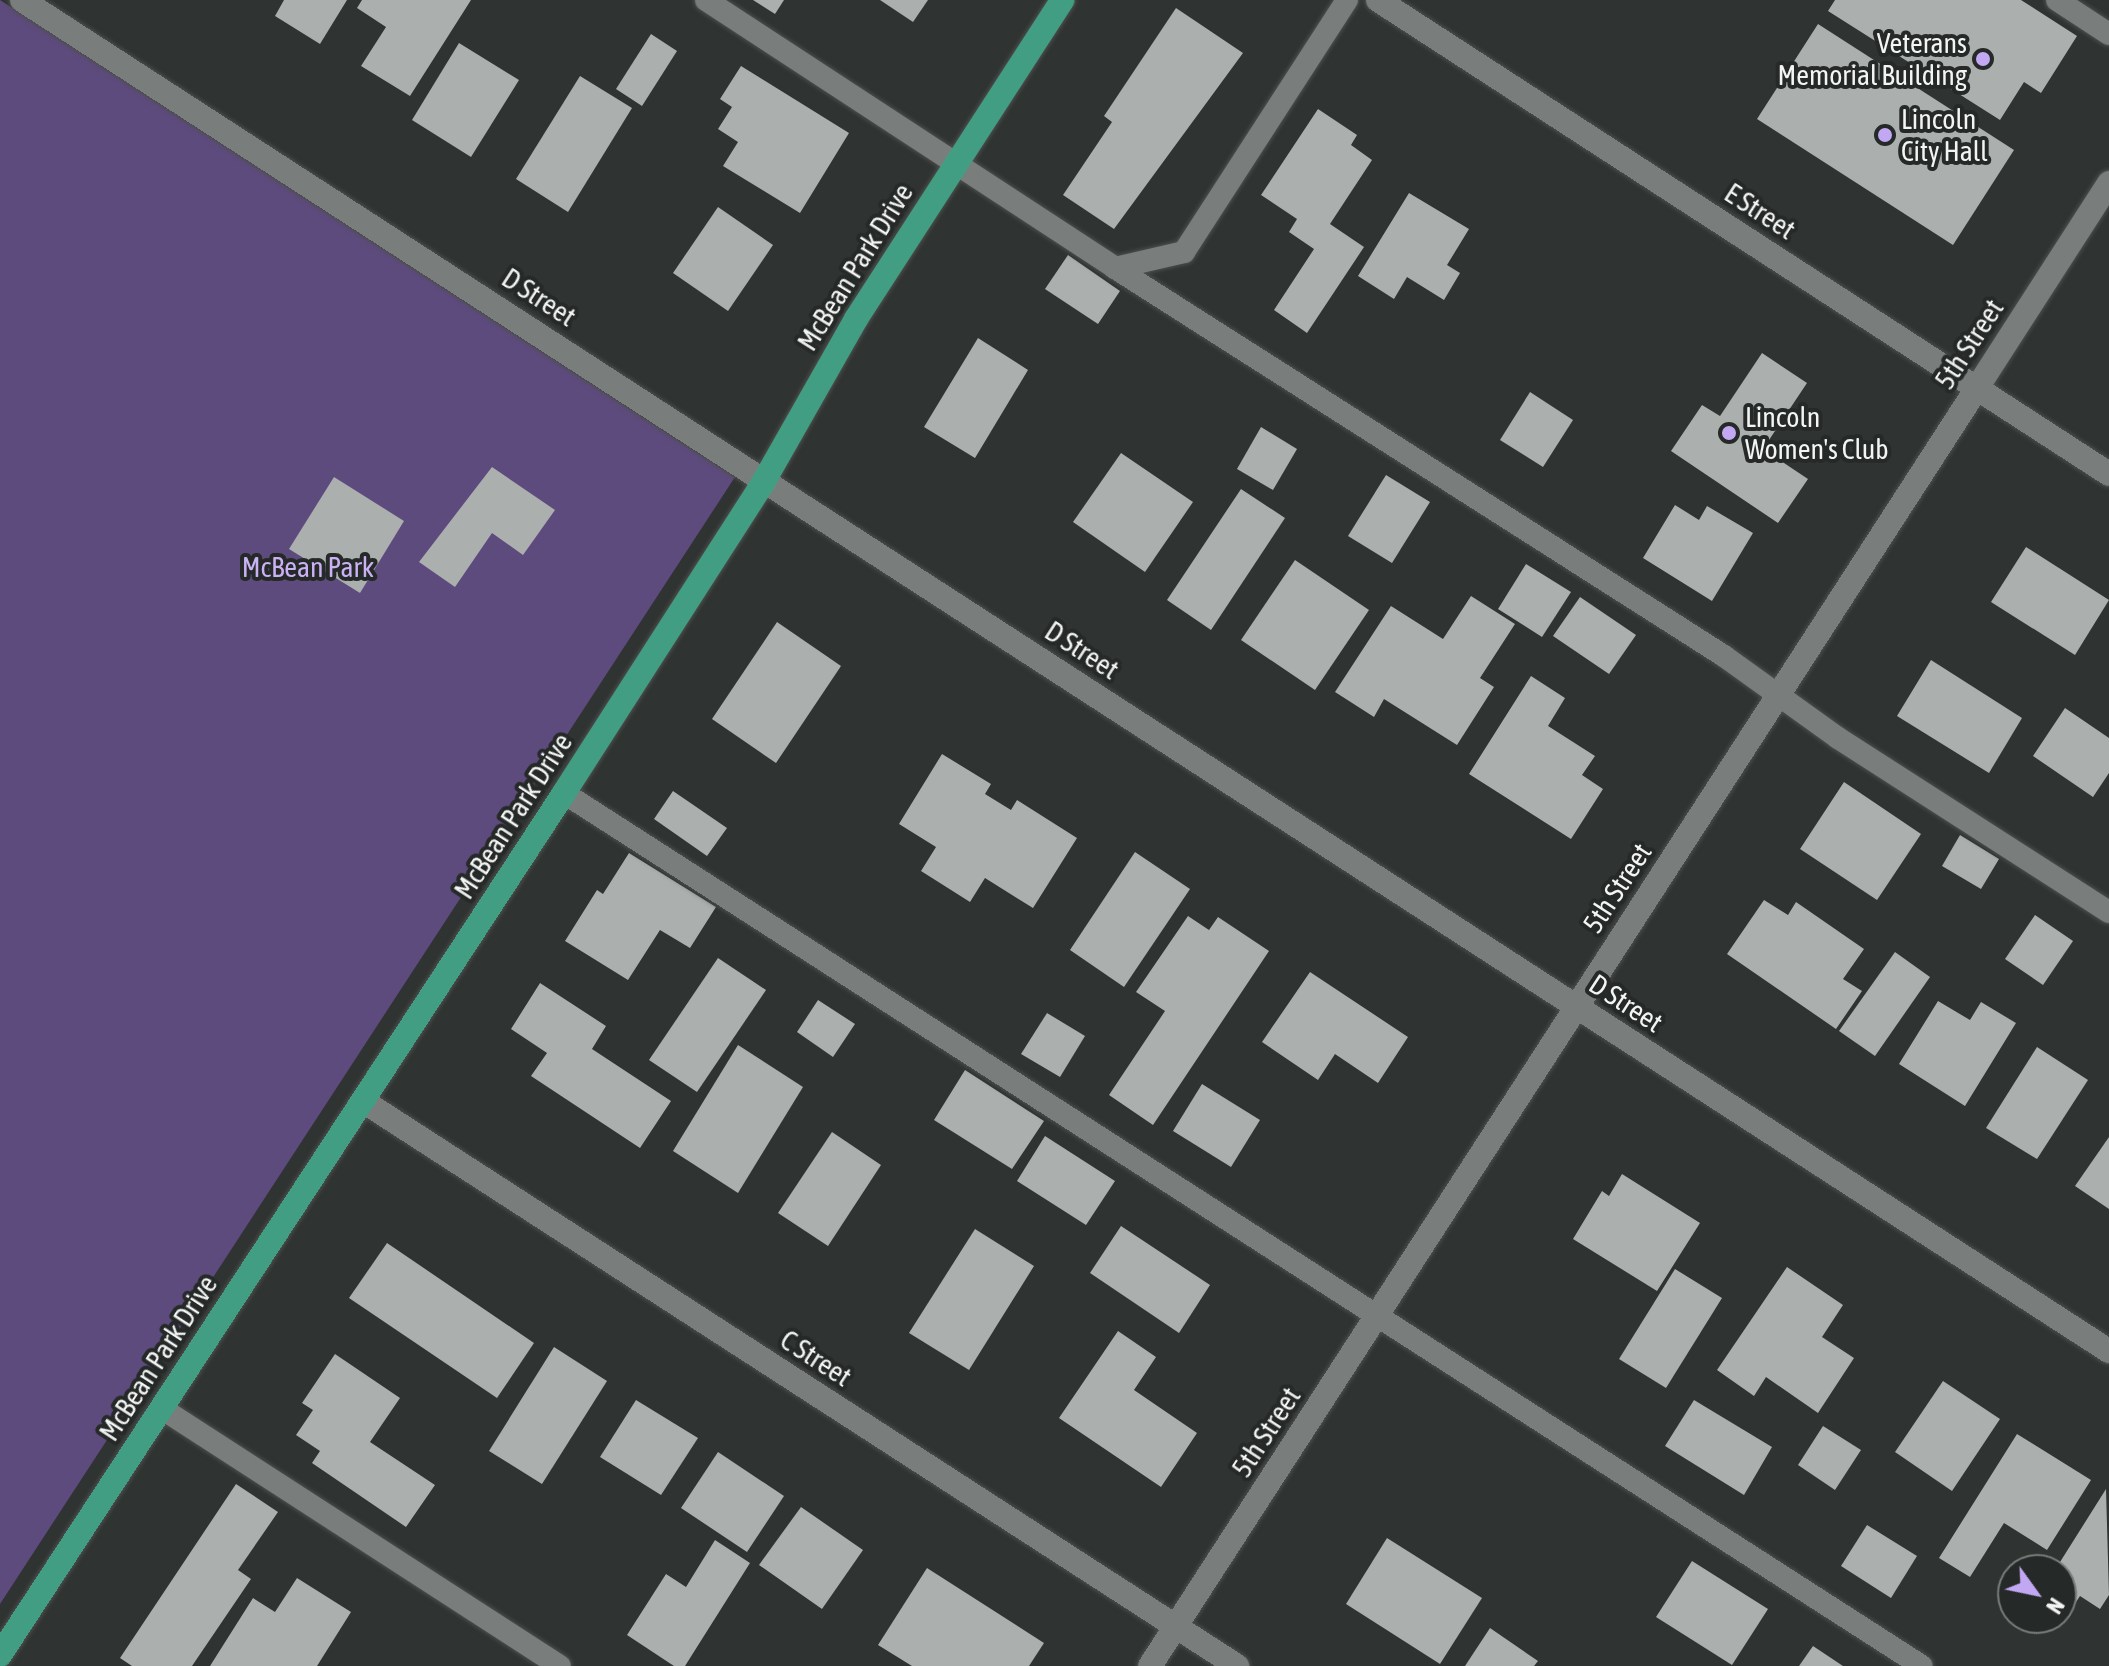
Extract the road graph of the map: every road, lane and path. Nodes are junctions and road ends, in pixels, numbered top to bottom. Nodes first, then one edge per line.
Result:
1 (22, 0) edge
2 (706, 0) edge
3 (1062, 0) edge
4 (1347, 0) edge
5 (1378, 0) edge
6 (2057, 0) edge
7 (2109, 34) edge
8 (956, 163) junction
9 (2109, 183) edge
10 (1115, 268) junction
11 (1977, 388) junction
12 (2109, 474) edge
13 (764, 481) junction
14 (1778, 695) junction
15 (564, 793) junction
16 (2109, 912) edge
17 (1577, 1007) junction
18 (363, 1101) junction
19 (1377, 1316) junction
20 (2109, 1351) edge
21 (161, 1408) junction
22 (1176, 1626) junction
23 (0, 1655) edge
24 (560, 1666) edge
25 (1150, 1666) edge
26 (1237, 1666) edge
27 (1922, 1666) edge

1 - 13 street, D Street
2 - 8 lane
3 - 8 main road, McBean Park Drive
4 - 10 lane
5 - 11 street, E Street
6 - 7 lane
8 - 10 lane
8 - 13 main road, McBean Park Drive
9 - 11 street, 5th Street
10 - 14 lane
11 - 12 street, E Street
11 - 14 street, 5th Street
13 - 15 main road, McBean Park Drive
13 - 17 street, D Street
14 - 16 lane
14 - 17 street, 5th Street
15 - 18 main road, McBean Park Drive
15 - 19 lane
17 - 19 street, 5th Street
17 - 20 street, D Street
18 - 21 main road, McBean Park Drive
18 - 22 street, C Street
19 - 22 street, 5th Street
19 - 27 lane
21 - 23 main road, McBean Park Drive
21 - 24 lane
22 - 25 street, 5th Street
22 - 26 street, C Street

